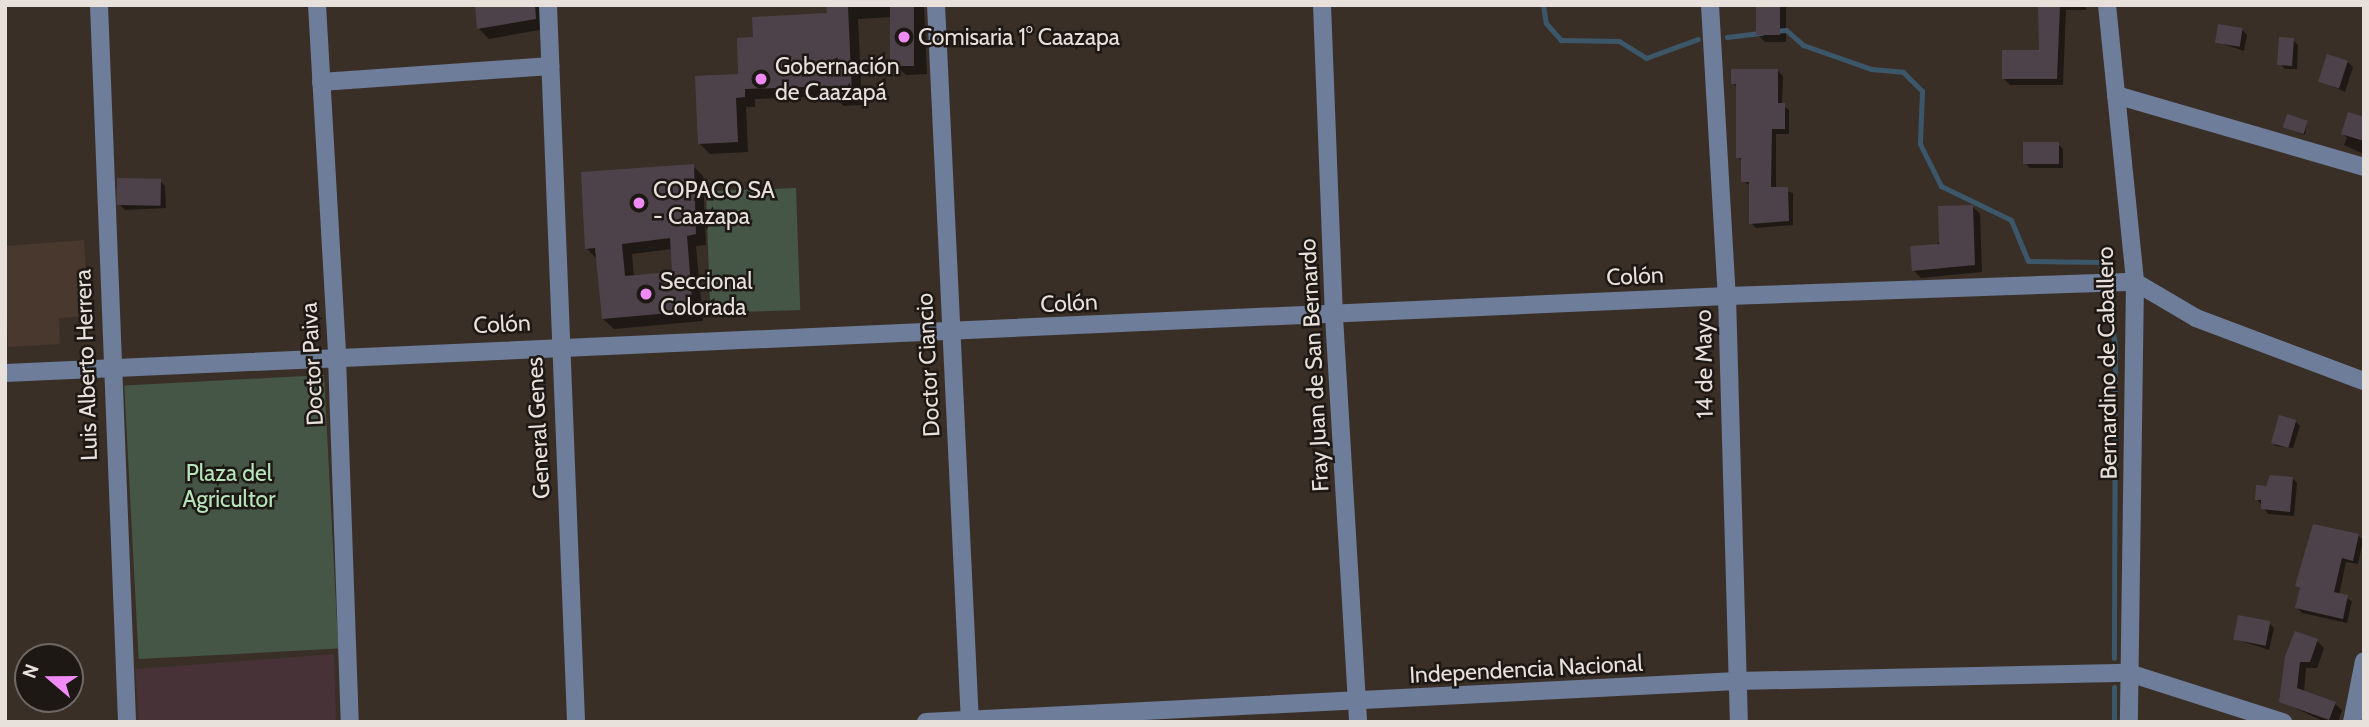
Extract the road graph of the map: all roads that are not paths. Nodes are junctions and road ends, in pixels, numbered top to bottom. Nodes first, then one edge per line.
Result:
1 (99, 5) edge
2 (317, 5) edge
3 (548, 5) edge
4 (936, 5) edge
5 (1322, 5) edge
6 (1710, 5) edge
7 (2108, 5) edge
8 (550, 66) junction
9 (321, 82) junction
10 (2116, 95) junction
11 (2364, 167) edge
12 (2135, 282) junction
13 (1727, 296) junction
14 (1334, 316) junction
15 (951, 333) junction
16 (559, 346) junction
17 (337, 356) junction
18 (110, 368) junction
19 (5, 373) edge
20 (2364, 381) edge
21 (2364, 662) edge
22 (2129, 673) junction
23 (1737, 681) junction
24 (1358, 703) junction
25 (970, 721) edge
26 (127, 722) edge
27 (350, 722) edge
28 (576, 722) edge
29 (926, 722) edge
30 (1359, 722) edge
31 (1739, 722) edge
32 (2129, 722) edge
33 (2283, 722) edge
34 (2352, 722) edge

1 - 18 street, Luis Alberto Herrera
2 - 9 street, Doctor Paiva
3 - 8 street, General Genes
4 - 15 street, Doctor Ciancio
5 - 14 street, Fray Juan de San Bernardo
6 - 13 street, 14 de Mayo
7 - 10 street, Bernardino de Caballero
8 - 9 street
8 - 16 street, General Genes
9 - 17 street, Doctor Paiva
10 - 11 street
10 - 12 street, Bernardino de Caballero
12 - 13 street, Colón
12 - 20 street
12 - 22 street, Bernardino de Caballero
13 - 14 street, Colón
13 - 23 street, 14 de Mayo
14 - 15 street, Colón
14 - 24 street, Fray Juan de San Bernardo
15 - 16 street, Colón
15 - 25 street, Doctor Ciancio
16 - 17 street, Colón
16 - 28 street, General Genes
17 - 18 street, Colón
17 - 27 street, Doctor Paiva
18 - 19 street, Colón
18 - 26 street, Luis Alberto Herrera
21 - 34 street
22 - 23 street, Independencia Nacional
22 - 32 street, Bernardino de Caballero
22 - 33 street, Independencia Nacional
23 - 24 street, Independencia Nacional
23 - 31 street, 14 de Mayo
24 - 25 street, Independencia Nacional
24 - 30 street, Fray Juan de San Bernardo
25 - 29 street, Independencia Nacional

